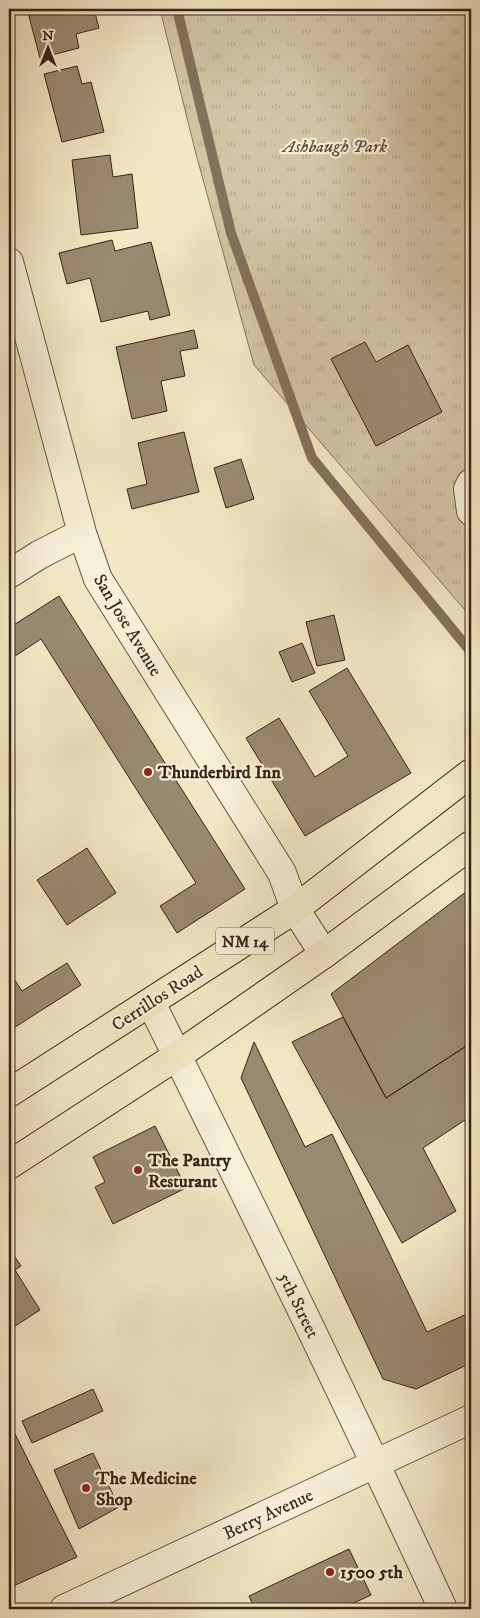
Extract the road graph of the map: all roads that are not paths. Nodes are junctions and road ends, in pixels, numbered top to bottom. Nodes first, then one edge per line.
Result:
1 (9, 262) edge
2 (471, 483) edge
3 (471, 511) edge
4 (82, 533) junction
5 (9, 574) edge
6 (471, 773) edge
7 (471, 845) edge
8 (295, 909) junction
9 (324, 954) junction
10 (151, 1003) junction
11 (177, 1056) junction
12 (9, 1093) edge
13 (9, 1166) edge
14 (471, 1419) edge
15 (376, 1464) junction
16 (64, 1609) edge
17 (443, 1609) edge

1 - 4 street, San Jose Avenue
2 - 3 street
4 - 5 street
4 - 8 street, San Jose Avenue
6 - 8 main road, Cerrillos Road / NM 14
7 - 9 main road
8 - 9 street, San Jose Avenue
8 - 10 main road, Cerrillos Road / NM 14
9 - 11 main road
10 - 11 street, 5th Street
10 - 12 main road, Cerrillos Road / NM 14
11 - 13 main road
11 - 15 street, 5th Street
14 - 15 street, Berry Avenue
15 - 16 street, Berry Avenue
15 - 17 street, 5th Street

